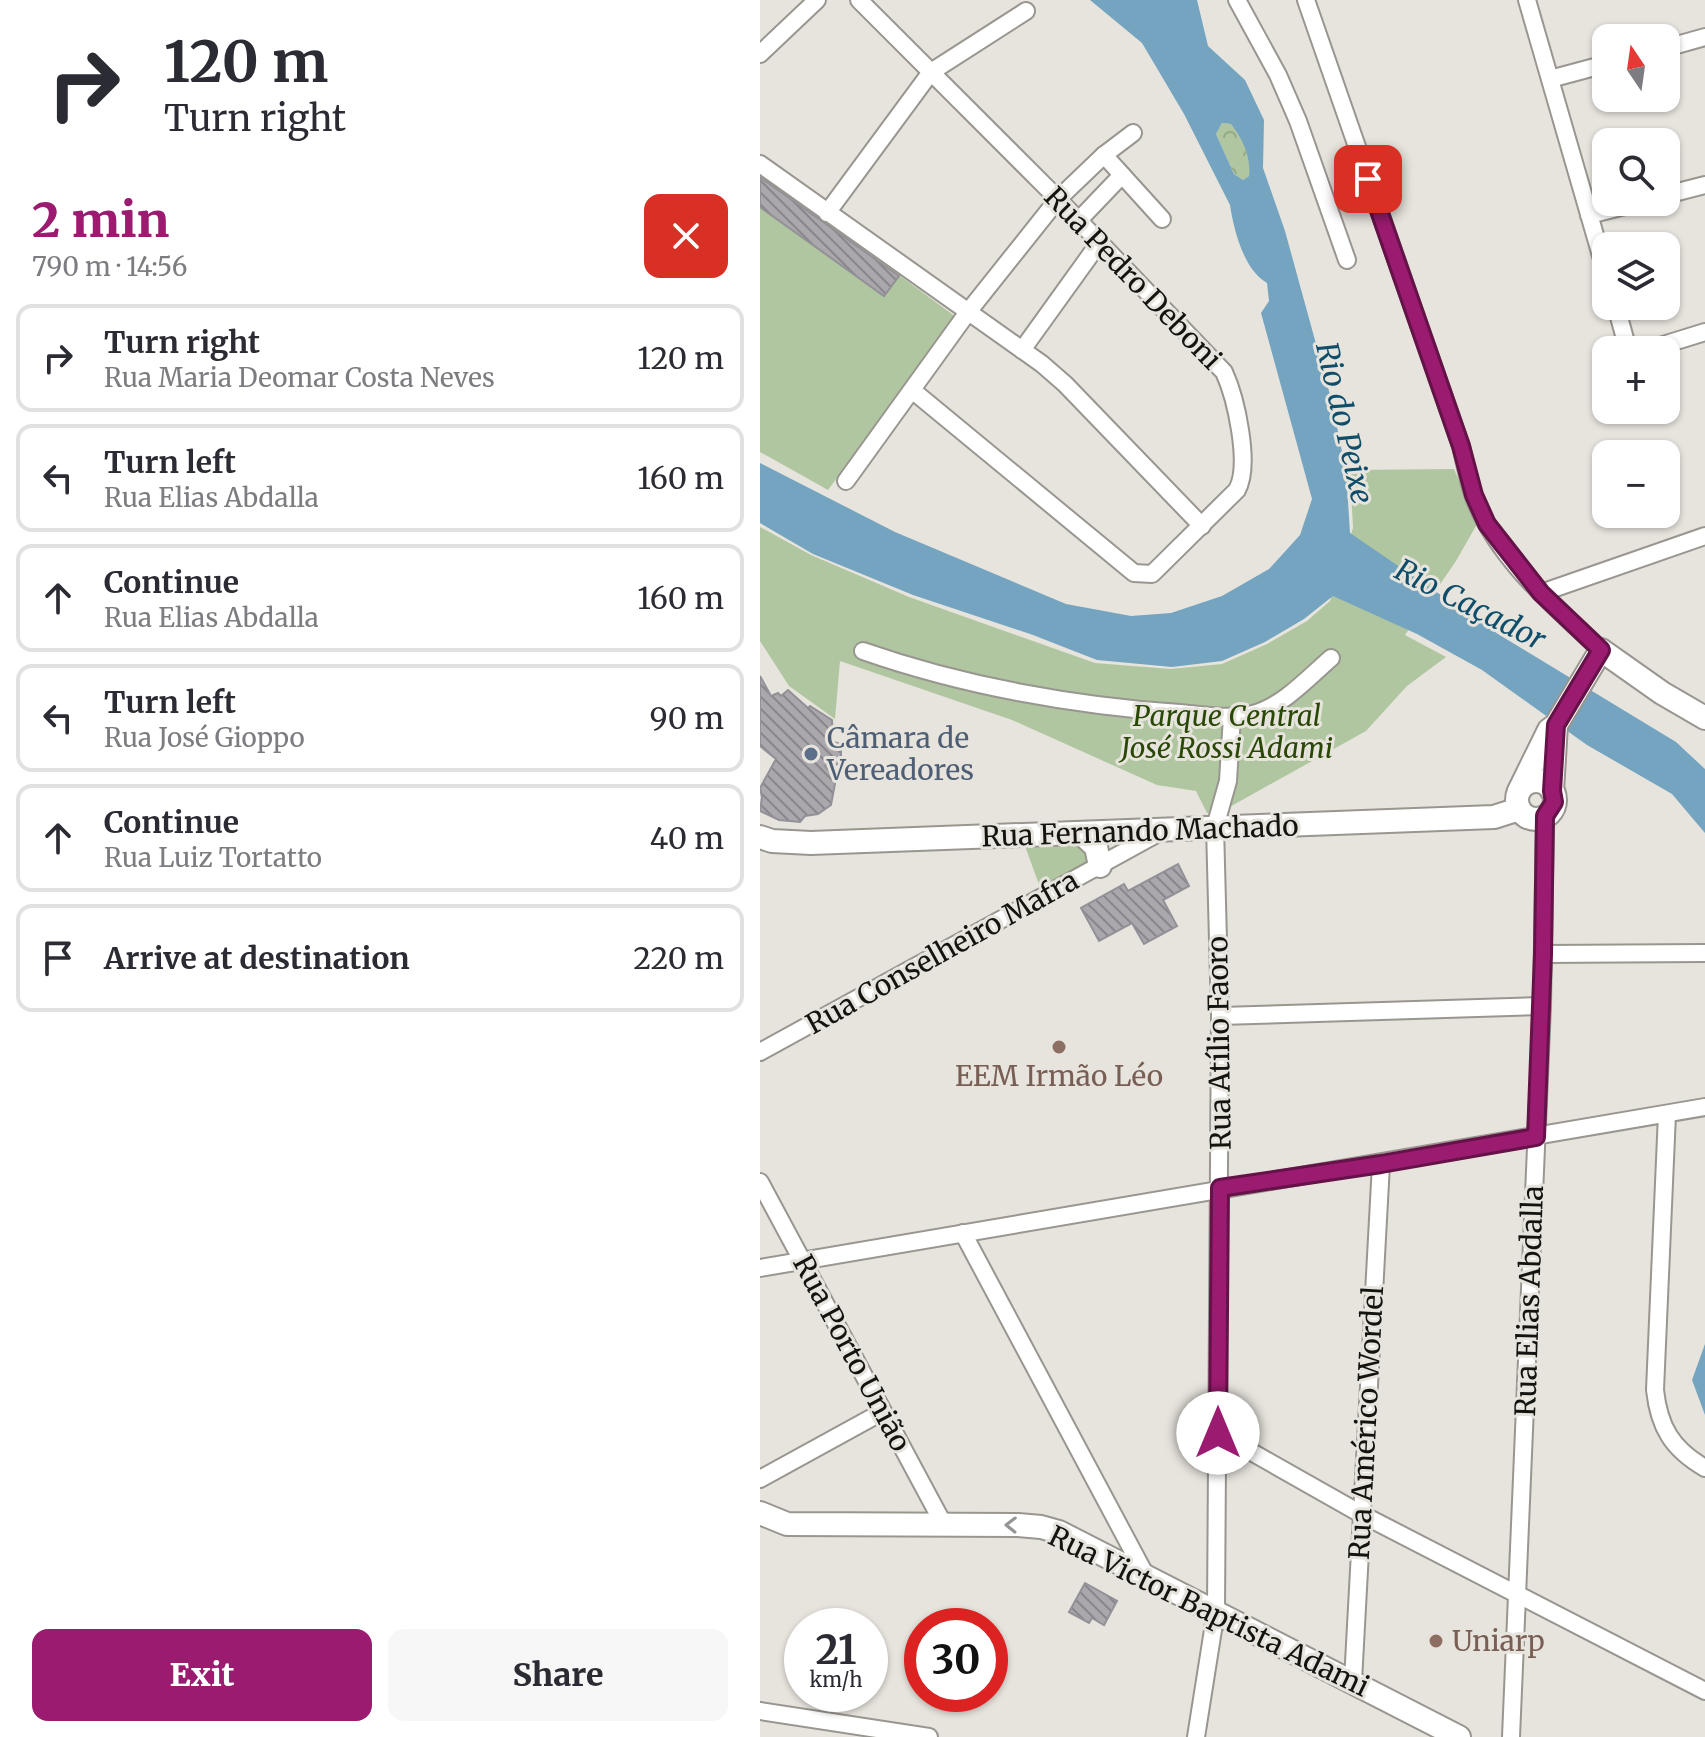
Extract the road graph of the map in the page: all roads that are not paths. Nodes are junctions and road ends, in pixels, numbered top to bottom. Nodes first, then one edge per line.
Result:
1 (817, 0) edge
2 (859, 0) edge
3 (1237, 0) edge
4 (1306, 0) edge
5 (1527, 0) edge
6 (1026, 11) dead end
7 (1705, 37) edge
8 (1680, 44) edge
9 (760, 54) edge
10 (1592, 68) edge
11 (931, 72) junction
12 (1550, 79) junction
13 (1133, 133) dead end
14 (1104, 155) junction
15 (760, 164) edge
16 (1122, 175) junction
17 (1705, 185) edge
18 (1680, 191) edge
19 (1058, 199) junction
20 (827, 213) junction
21 (1592, 214) edge
22 (1589, 215) junction
23 (1162, 219) dead end
24 (1079, 220) junction
25 (1594, 232) edge
26 (1099, 243) junction
27 (1347, 260) dead end
28 (968, 312) junction
29 (1705, 332) edge
30 (1680, 340) edge
31 (1022, 350) junction
32 (912, 390) junction
33 (846, 481) dead end
34 (1202, 526) junction
35 (1705, 536) edge
36 (1541, 593) junction
37 (1601, 650) junction
38 (863, 651) dead end
39 (1331, 658) dead end
40 (1232, 716) junction
41 (1705, 718) edge
42 (1556, 724) junction
43 (1552, 791) junction
44 (1519, 800) junction
45 (1545, 816) junction
46 (1215, 827) junction
47 (1165, 829) junction
48 (1082, 834) junction
49 (760, 837) edge
50 (1100, 866) junction
51 (1705, 953) edge
52 (1543, 954) junction
53 (1542, 1006) junction
54 (1220, 1016) junction
55 (760, 1052) edge
56 (1705, 1107) edge
57 (1667, 1114) junction
58 (1536, 1137) junction
59 (1381, 1164) junction
60 (760, 1182) edge
61 (1220, 1188) junction
62 (963, 1233) junction
63 (803, 1259) junction
64 (760, 1268) edge
65 (882, 1412) junction
66 (1218, 1433) junction
67 (1705, 1468) edge
68 (760, 1479) edge
69 (760, 1513) edge
70 (1361, 1514) junction
71 (944, 1525) junction
72 (1145, 1574) junction
73 (1518, 1595) junction
74 (1216, 1611) junction
75 (1353, 1681) junction
76 (1705, 1691) edge
77 (760, 1711) edge
78 (929, 1737) edge
79 (1196, 1737) edge
80 (1459, 1737) edge
81 (1511, 1737) edge

1 - 9 street
2 - 11 street, Rua Pedro Deboni
3 - 27 street
4 - 36 street
5 - 12 street
6 - 11 street
7 - 8 street
10 - 12 street
11 - 19 street, Rua Pedro Deboni
11 - 20 street
12 - 22 street
13 - 14 street
14 - 16 street
14 - 19 street
15 - 20 street
16 - 23 street
16 - 24 street
17 - 18 street
19 - 24 street, Rua Pedro Deboni
19 - 28 street
20 - 28 street
21 - 22 street
22 - 25 street
24 - 26 street, Rua Pedro Deboni
26 - 31 street
26 - 34 street, Rua Pedro Deboni
28 - 31 street
28 - 32 street
29 - 30 street
31 - 34 street
32 - 33 street
32 - 34 street, Rua Pedro Deboni
35 - 36 street
36 - 37 street
37 - 41 main road
37 - 42 main road
38 - 40 street
39 - 40 street
40 - 46 street, Rua Atílio Faoro
42 - 43 main road
42 - 44 main road
43 - 44 main road
43 - 45 main road
44 - 45 main road
44 - 46 main road, Rua Fernando Machado
45 - 52 street, Rua Elias Abdalla
46 - 47 main road, Rua Fernando Machado
46 - 54 street, Rua Atílio Faoro
47 - 48 main road, Rua Fernando Machado
47 - 50 street, Rua Conselheiro Mafra
48 - 49 main road, Rua Fernando Machado
48 - 50 main road
50 - 55 street, Rua Conselheiro Mafra
51 - 52 street
52 - 53 street, Rua Elias Abdalla
53 - 54 street
53 - 58 street, Rua Elias Abdalla
54 - 61 street, Rua Atílio Faoro
56 - 57 street
57 - 58 street
57 - 67 street
58 - 59 street
58 - 73 street, Rua Elias Abdalla
59 - 61 street
59 - 70 street, Rua Américo Wordel
60 - 63 street, Rua Porto União
61 - 62 street
61 - 66 street, Rua Atílio Faoro
62 - 63 street
62 - 72 street
63 - 64 street
63 - 65 street, Rua Porto União
65 - 68 street
65 - 71 street, Rua Porto União
66 - 70 street
66 - 74 street, Rua Atílio Faoro
69 - 71 main road, Rua Victor Baptista Adami
70 - 73 street
70 - 75 street, Rua Américo Wordel
72 -> 71 main road, Rua Victor Baptista Adami
72 - 74 main road, Rua Victor Baptista Adami
73 - 76 street
73 - 81 street, Rua Elias Abdalla
74 - 75 main road, Rua Victor Baptista Adami
74 - 79 street, Rua Atílio Faoro
75 - 80 main road, Rua Victor Baptista Adami
77 - 78 street

